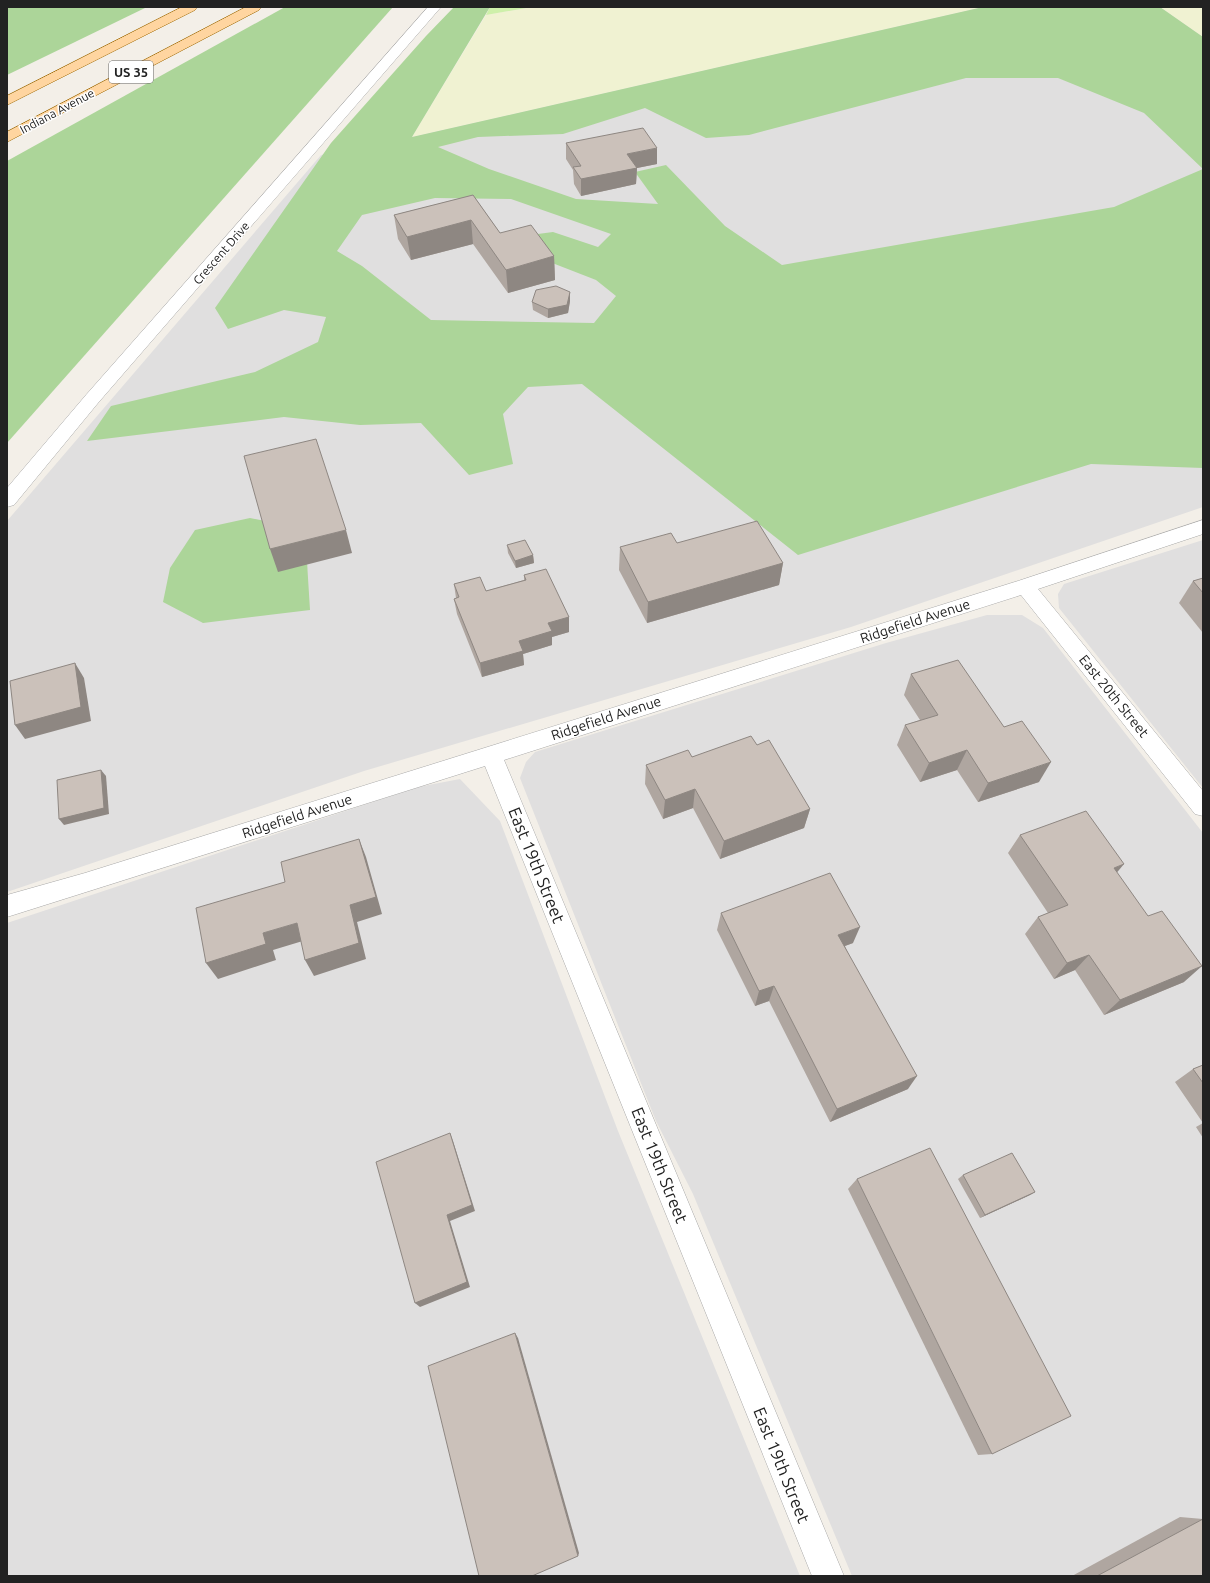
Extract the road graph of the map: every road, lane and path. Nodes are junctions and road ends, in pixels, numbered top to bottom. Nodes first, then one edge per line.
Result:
1 (191, 7) edge
2 (255, 7) edge
3 (435, 7) edge
4 (144, 31) junction
5 (178, 48) junction
6 (7, 101) edge
7 (7, 138) edge
8 (7, 500) edge
9 (1203, 527) edge
10 (1025, 586) junction
11 (491, 754) junction
12 (1203, 807) edge
13 (7, 906) edge
14 (828, 1576) edge

1 - 4 main road, US 35
2 - 5 main road, Indiana Avenue / US 35
3 - 8 street, Crescent Drive
4 - 5 main road
4 - 6 main road, US 35
5 - 7 main road, Indiana Avenue / US 35
9 - 10 street, Ridgefield Avenue
10 - 11 street, Ridgefield Avenue
10 - 12 street, East 20th Street
11 - 13 street, Ridgefield Avenue
11 - 14 street, East 19th Street

